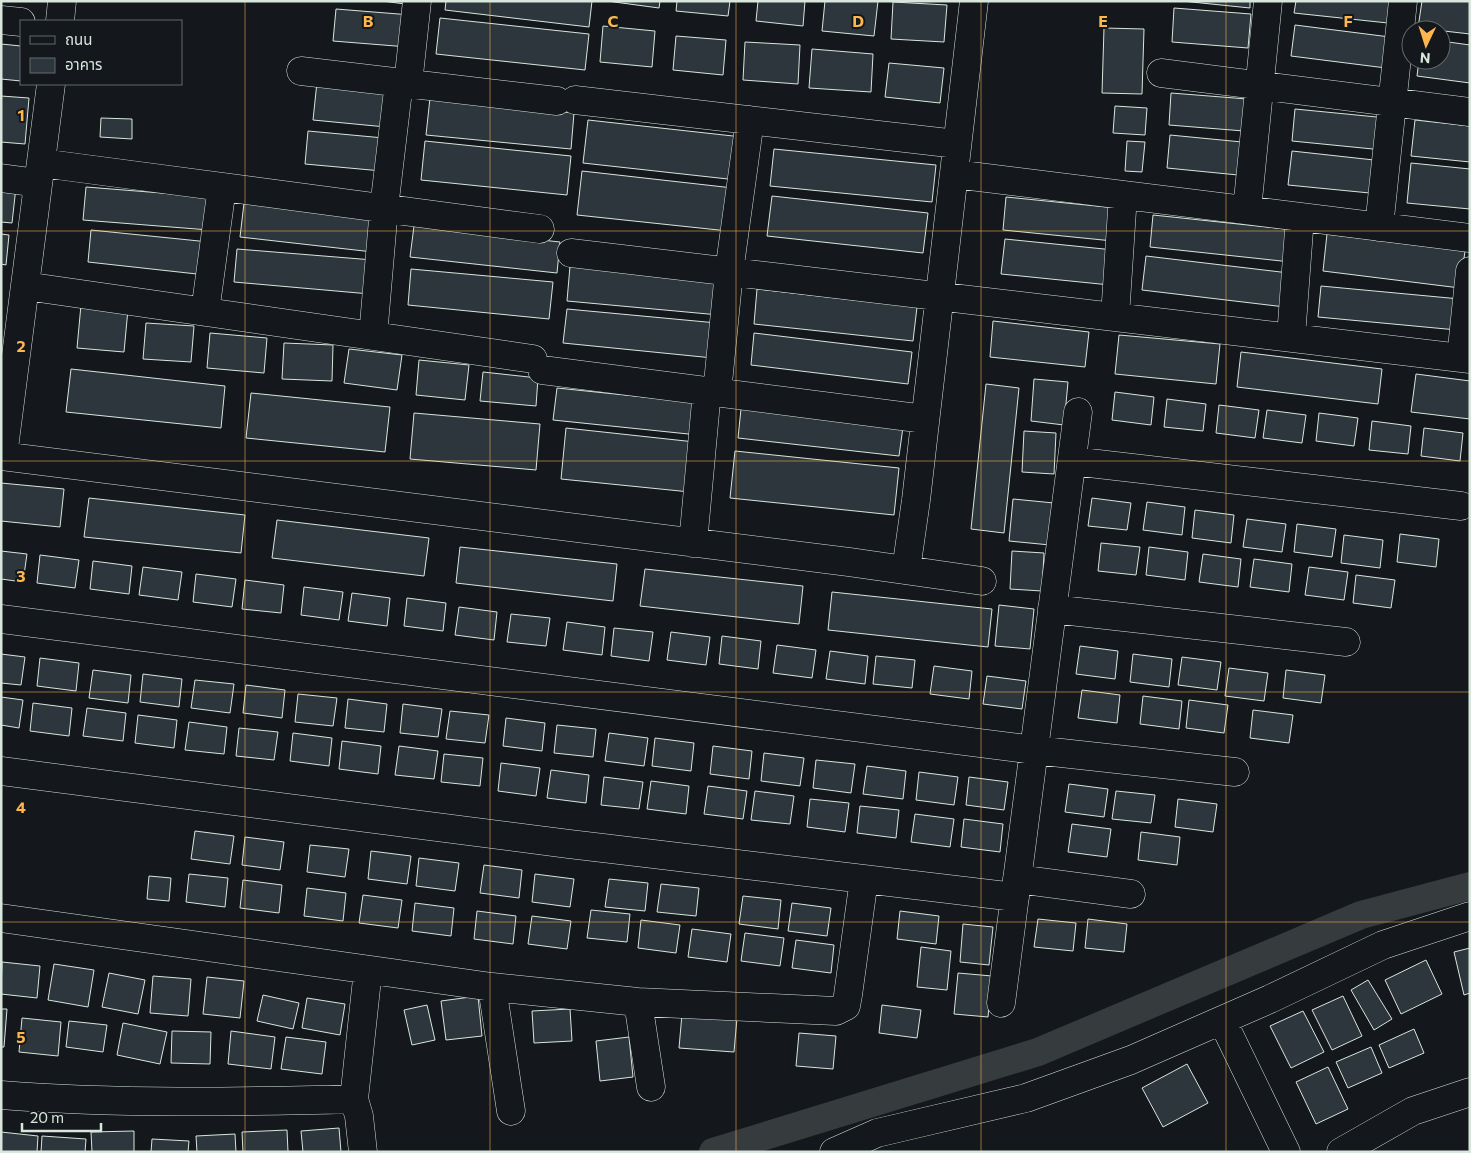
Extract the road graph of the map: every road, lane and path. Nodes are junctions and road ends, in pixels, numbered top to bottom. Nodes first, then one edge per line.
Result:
1 (62, 1) edge
2 (417, 1) edge
3 (974, 1) edge
4 (1268, 1) edge
5 (1403, 1) edge
6 (1, 20) edge
7 (60, 20) edge
8 (20, 22) edge
9 (301, 71) dead end
10 (1161, 73) dead end
11 (404, 83) junction
12 (51, 85) edge
13 (1260, 86) junction
14 (1392, 102) junction
15 (1470, 112) edge
16 (750, 120) junction
17 (957, 144) junction
18 (40, 173) junction
19 (954, 174) junction
20 (1, 178) edge
21 (222, 187) junction
22 (1123, 195) junction
23 (384, 208) junction
24 (1247, 210) junction
25 (1300, 217) junction
26 (1378, 227) junction
27 (540, 229) dead end
28 (1470, 238) edge
29 (572, 253) dead end
30 (1470, 271) edge
31 (729, 272) junction
32 (16, 295) edge
33 (939, 296) junction
34 (205, 312) junction
35 (1115, 317) junction
36 (373, 336) junction
37 (1291, 338) junction
38 (1465, 358) edge
39 (712, 392) junction
40 (1078, 412) dead end
41 (925, 419) junction
42 (2, 456) edge
43 (1072, 461) junction
44 (1461, 506) dead end
45 (693, 543) junction
46 (906, 570) junction
47 (982, 581) dead end
48 (1052, 609) junction
49 (1, 619) edge
50 (1346, 642) dead end
51 (1034, 750) junction
52 (1, 771) edge
53 (1235, 772) dead end
54 (864, 879) junction
55 (1016, 888) junction
56 (1131, 894) dead end
57 (1470, 916) edge
58 (1, 918) edge
59 (368, 970) junction
60 (492, 987) junction
61 (638, 1002) junction
62 (1001, 1003) dead end
63 (1222, 1020) junction
64 (651, 1087) dead end
65 (1470, 1092) edge
66 (1, 1095) edge
67 (354, 1099) junction
68 (512, 1111) dead end
69 (363, 1152) edge
70 (834, 1152) edge
71 (1286, 1152) edge
72 (1341, 1152) edge

1 - 7 street
2 - 11 street
3 - 17 street
4 - 13 street
5 - 14 street
6 - 8 street
9 - 11 street
10 - 13 street
11 - 16 street
11 - 23 street
12 - 18 street
13 - 14 street
13 - 24 street
14 - 15 street
14 - 26 street
16 - 17 street
16 - 31 street
17 - 19 street
18 - 20 street
18 - 21 street
18 - 32 street
19 - 22 street
19 - 33 street
21 - 23 street
21 - 34 street
22 - 24 street
22 - 35 street
23 - 27 street
23 - 36 street
24 - 25 street
25 - 26 street
25 - 37 street
26 - 28 street
29 - 31 street
30 - 38 street
31 - 33 street
31 - 39 street
32 - 34 street
32 - 42 street
33 - 35 street
33 - 41 street
34 - 36 street
35 - 37 street
36 - 39 street
37 - 38 street
39 - 41 street
39 - 45 street
40 - 43 street
41 - 46 street
42 - 45 street
43 - 44 street
43 - 48 street
45 - 46 street
46 - 47 street
48 - 50 street
48 - 51 street
49 - 51 street
51 - 53 street
51 - 55 street
52 - 54 street
54 - 55 street
54 - 61 street
55 - 56 street
55 - 62 street
57 - 63 street
58 - 59 street
59 - 60 street
59 - 67 street
60 - 61 street
60 - 68 street
61 - 64 street
63 - 70 street
63 - 71 street
65 - 72 street
66 - 67 street
67 - 69 street

